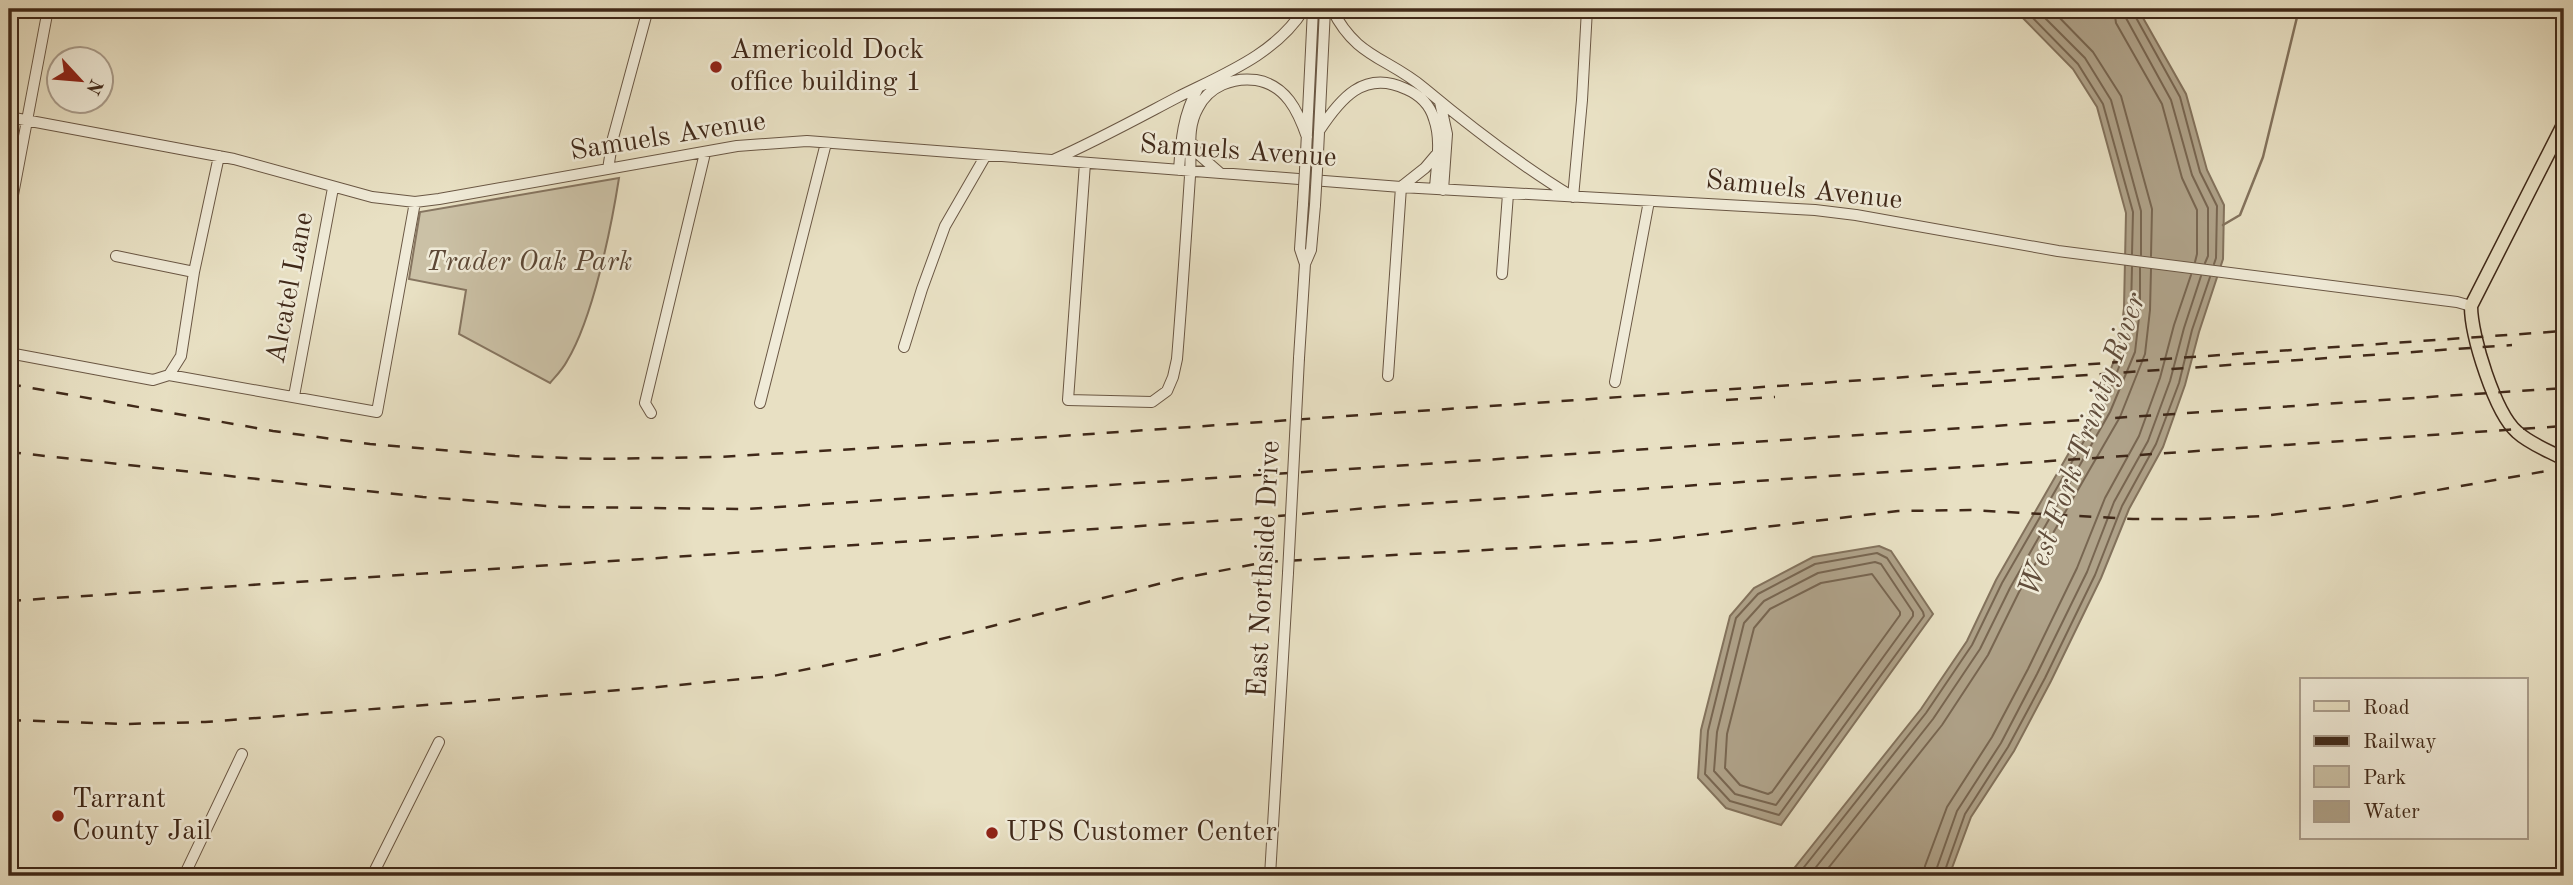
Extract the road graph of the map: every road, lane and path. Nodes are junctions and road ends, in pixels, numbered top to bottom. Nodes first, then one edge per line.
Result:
1 (48, 9) edge
2 (648, 9) edge
3 (1304, 9) edge
4 (1313, 9) edge
5 (1325, 9) edge
6 (1332, 9) edge
7 (1587, 9) edge
8 (1198, 87) junction
9 (1440, 102) junction
10 (9, 117) edge
11 (26, 120) junction
12 (2564, 123) edge
13 (1319, 131) junction
14 (1307, 137) junction
15 (1191, 139) junction
16 (826, 143) junction
17 (705, 153) junction
18 (1437, 153) junction
19 (986, 155) junction
20 (219, 156) junction
21 (1051, 160) junction
22 (1085, 163) junction
23 (608, 169) junction
24 (1179, 170) junction
25 (1191, 171) junction
26 (1221, 173) junction
27 (1401, 187) junction
28 (332, 188) junction
29 (1439, 190) junction
30 (1508, 194) junction
31 (1573, 197) junction
32 (1649, 201) junction
33 (415, 202) junction
34 (9, 215) edge
35 (116, 256) dead end
36 (1305, 264) junction
37 (194, 272) junction
38 (1502, 274) dead end
39 (2471, 306) junction
40 (904, 348) dead end
41 (9, 353) edge
42 (1388, 376) dead end
43 (164, 377) junction
44 (1615, 382) dead end
45 (294, 396) junction
46 (760, 403) dead end
47 (651, 413) dead end
48 (2564, 459) edge
49 (439, 742) dead end
50 (242, 754) dead end
51 (9, 872) edge
52 (21, 876) edge
53 (184, 876) edge
54 (372, 876) edge
55 (1270, 876) edge

1 - 11 street
2 - 23 street
3 - 8 street
4 - 14 street, East Northside Drive
5 - 13 street, East Northside Drive
6 - 9 street
7 - 31 street
8 - 21 street
8 - 24 street
9 - 29 street
9 - 31 street
10 - 11 street, Samuels Avenue
11 - 20 street, Samuels Avenue
11 - 34 street
12 - 39 main road
13 - 18 street
13 - 36 street, East Northside Drive, bridge
14 - 15 street
14 - 36 street, East Northside Drive, bridge
15 - 25 street
15 - 26 street
16 - 17 street, Samuels Avenue
16 - 19 street, Samuels Avenue
16 - 46 street
17 - 23 street, Samuels Avenue
17 - 47 street
18 - 27 street
18 - 29 street
19 - 21 street, Samuels Avenue
19 - 40 street
20 - 28 street, Samuels Avenue
20 - 37 street
21 - 22 street, Samuels Avenue
22 - 24 street, Samuels Avenue
22 - 25 street
23 - 33 street, Samuels Avenue
24 - 25 street, Samuels Avenue
25 - 26 street, Samuels Avenue
26 - 27 street, Samuels Avenue
27 - 29 street, Samuels Avenue
27 - 42 street
28 - 33 street, Samuels Avenue
28 - 45 street, Alcatel Lane
29 - 30 street, Samuels Avenue
30 - 31 street, Samuels Avenue
30 - 38 street
31 - 32 street, Samuels Avenue
32 - 39 street, Samuels Avenue
32 - 44 street
33 - 45 street
35 - 37 street
36 - 55 street, East Northside Drive, bridge
37 - 43 street
39 - 48 main road
41 - 43 street
43 - 45 street
49 - 54 street
50 - 53 street
51 - 52 street

